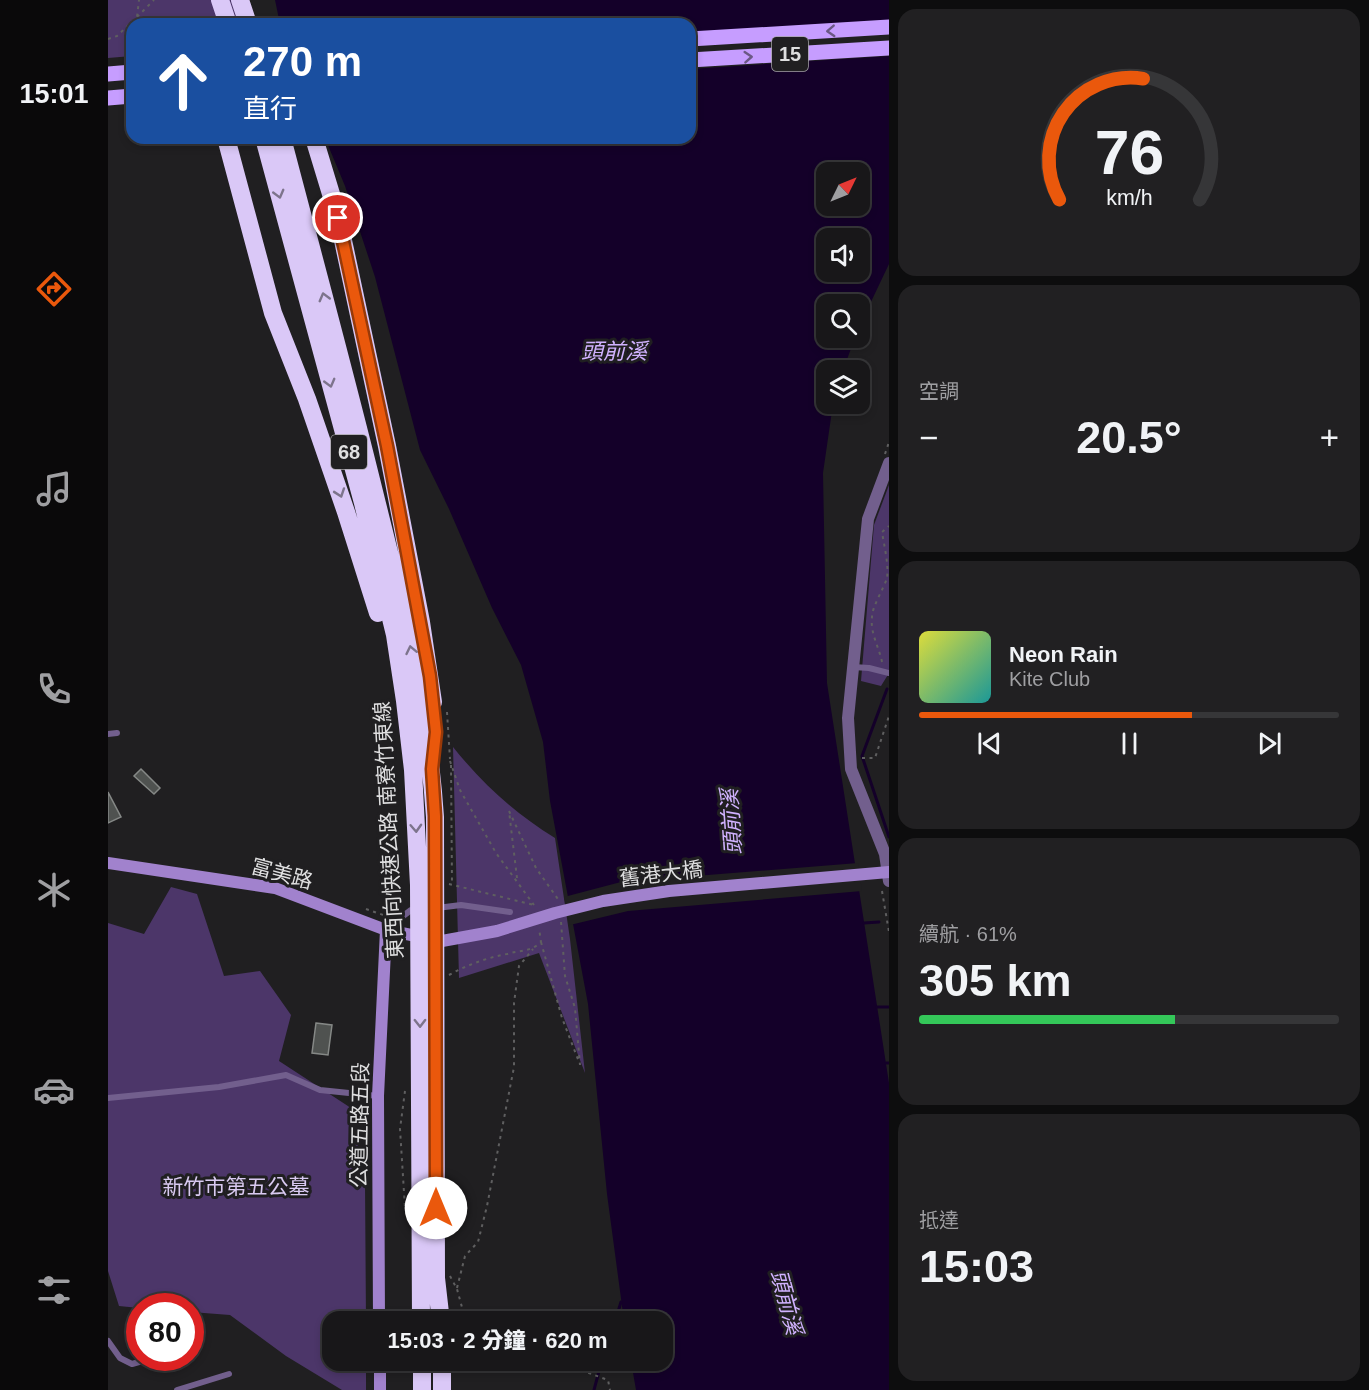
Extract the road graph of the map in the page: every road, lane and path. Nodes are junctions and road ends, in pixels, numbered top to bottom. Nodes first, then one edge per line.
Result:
1 (139, 0) edge
2 (154, 0) edge
3 (220, 0) edge
4 (240, 0) edge
5 (137, 17) joint
6 (226, 18) edge
7 (246, 18) edge
8 (126, 27) edge
9 (889, 27) edge
10 (108, 39) edge
11 (696, 39) edge
12 (889, 48) edge
13 (696, 60) edge
14 (126, 72) edge
15 (108, 74) edge
16 (126, 96) edge
17 (108, 98) edge
18 (228, 144) edge
19 (266, 144) edge
20 (284, 144) edge
21 (316, 144) edge
22 (889, 463) edge
23 (889, 526) edge
24 (853, 667) junction
25 (885, 672) edge
26 (447, 712) dead end
27 (889, 716) edge
28 (117, 733) dead end
29 (108, 734) edge
30 (867, 757) dead end
31 (450, 761) junction
32 (432, 769) junction
33 (412, 770) junction
34 (108, 863) edge
35 (889, 872) edge
36 (889, 881) edge
37 (452, 885) dead end
38 (534, 905) dead end
39 (510, 912) dead end
40 (386, 930) junction
41 (442, 941) joint
42 (541, 942) dead end
43 (533, 950) dead end
44 (580, 1065) dead end
45 (378, 1096) junction
46 (108, 1098) edge
47 (429, 1277) junction
48 (457, 1289) dead end
49 (379, 1311) edge
50 (423, 1311) edge
51 (438, 1311) edge
52 (108, 1341) edge
53 (126, 1361) edge
54 (380, 1371) edge
55 (422, 1371) edge
56 (442, 1371) edge
57 (585, 1371) edge
58 (229, 1374) dead end
59 (177, 1390) edge
60 (381, 1390) edge
61 (422, 1390) edge
62 (442, 1390) edge
63 (610, 1390) edge

1 - 5 path
2 - 5 path
3 - 6 highway
4 - 7 highway
8 - 10 path
9 -> 11 main road, 15
13 -> 12 main road, 15
14 - 15 main road
16 - 17 main road
18 -> 33 highway
19 -> 33 highway, 東西向快速公路 南寮竹東線 / 68
32 -> 20 highway, 東西向快速公路 南寮竹東線 / 68
21 - 32 highway
22 - 24 street
23 - 25 path
24 - 25 lane
24 - 36 street
26 - 31 path
27 - 30 path
28 - 29 lane
31 - 37 path
31 - 38 path
32 - 47 highway, 東西向快速公路 南寮竹東線 / 68
33 -> 47 highway, 東西向快速公路 南寮竹東線 / 68
34 - 40 main road, 富美路
35 - 41 main road, 舊港大橋
39 - 40 lane
40 - 41 main road, 富美路
40 - 45 main road, 公道五路五段
42 - 44 path
43 - 48 path
45 - 46 lane
45 - 49 main road, 公道五路五段
47 - 50 highway, 東西向快速公路 南寮竹東線 / 68
47 - 51 highway, 東西向快速公路 南寮竹東線 / 68
52 - 53 lane
54 - 60 main road
55 - 61 highway
56 - 62 highway
57 - 63 path
58 - 59 lane

